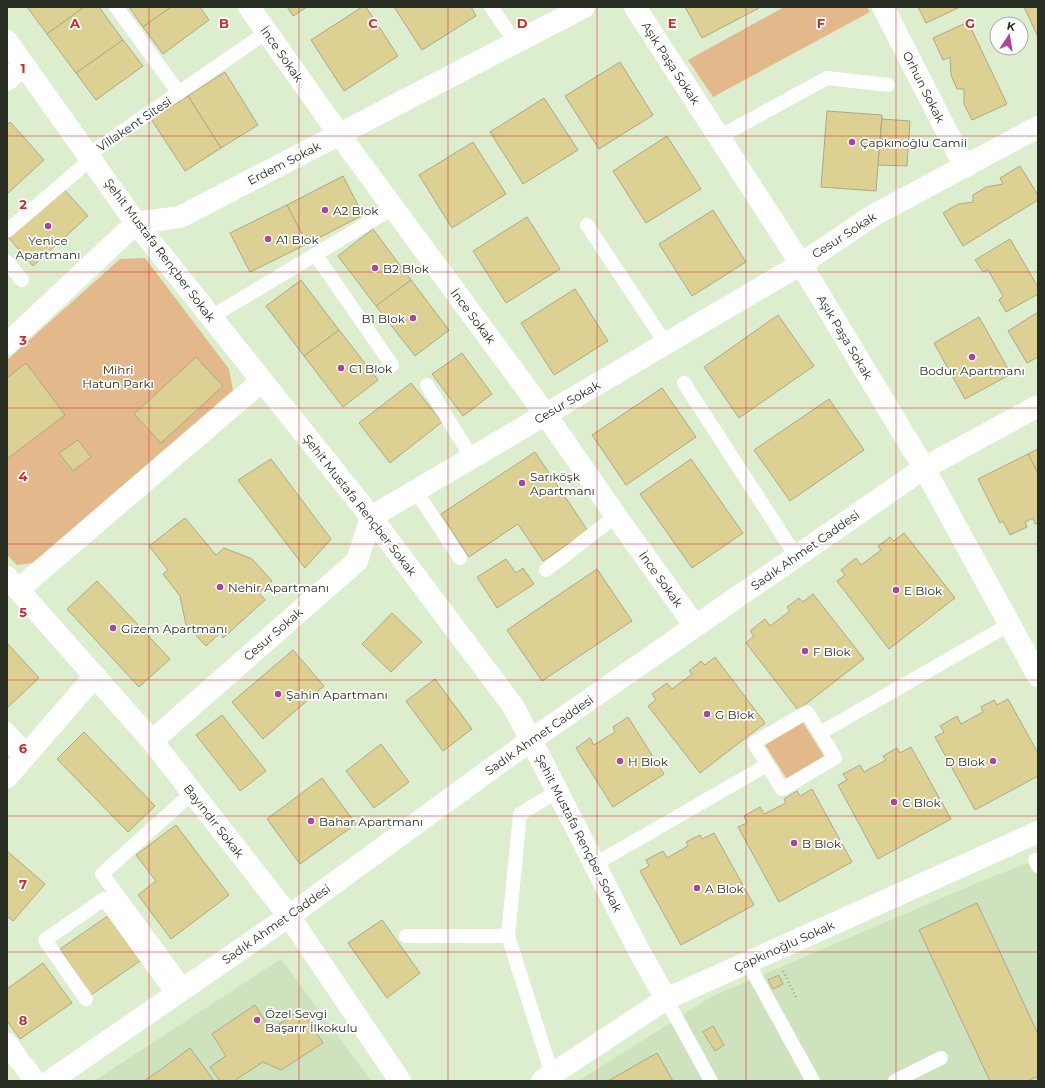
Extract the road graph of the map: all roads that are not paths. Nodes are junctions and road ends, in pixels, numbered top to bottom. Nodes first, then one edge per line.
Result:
1 (116, 7) edge
2 (249, 7) edge
3 (491, 7) edge
4 (584, 7) edge
5 (635, 7) edge
6 (882, 7) edge
7 (267, 32) junction
8 (7, 41) edge
9 (516, 43) junction
10 (24, 64) junction
11 (7, 80) edge
12 (888, 85) dead end
13 (179, 93) junction
14 (1038, 127) edge
15 (339, 134) junction
16 (719, 137) junction
17 (90, 157) junction
18 (965, 167) junction
19 (393, 208) junction
20 (136, 223) junction
21 (587, 225) dead end
22 (7, 231) edge
23 (315, 254) junction
24 (7, 262) edge
25 (801, 264) junction
26 (22, 280) dead end
27 (211, 317) junction
28 (7, 344) edge
29 (666, 344) junction
30 (392, 365) dead end
31 (262, 381) junction
32 (684, 383) dead end
33 (427, 385) dead end
34 (1038, 406) edge
35 (546, 415) junction
36 (472, 458) junction
37 (924, 468) junction
38 (415, 490) junction
39 (616, 516) junction
40 (371, 517) junction
41 (796, 556) junction
42 (460, 558) dead end
43 (546, 570) dead end
44 (13, 583) edge
45 (1010, 624) junction
46 (694, 626) junction
47 (95, 676) junction
48 (1038, 676) edge
49 (7, 729) edge
50 (820, 733) junction
51 (531, 740) junction
52 (152, 741) junction
53 (7, 744) edge
54 (26, 756) junction
55 (767, 764) junction
56 (7, 777) edge
57 (558, 792) junction
58 (192, 793) junction
59 (1038, 832) edge
60 (595, 864) junction
61 (289, 916) junction
62 (406, 936) dead end
63 (508, 936) junction
64 (748, 963) junction
65 (180, 992) junction
66 (86, 999) dead end
67 (666, 999) junction
68 (7, 1043) edge
69 (941, 1058) dead end
70 (26, 1069) edge
71 (547, 1078) edge
72 (50, 1081) edge
73 (400, 1081) edge
74 (711, 1081) edge
75 (813, 1081) edge
76 (895, 1081) edge

1 - 13 lane, Villakent Sitesi
2 - 7 street, İnce Sokak
3 - 9 lane
4 - 9 street, Erdem Sokak
5 - 16 street, Aşık Paşa Sokak
6 - 18 street, Orhun Sokak
7 - 13 lane, Villakent Sitesi
7 - 15 street, İnce Sokak
8 - 10 street, Şehit Mustafa Rençber Sokak
9 - 15 street, Erdem Sokak
10 - 11 street
10 - 17 street, Şehit Mustafa Rençber Sokak
12 - 16 lane
13 - 17 lane, Villakent Sitesi
14 - 18 street, Cesur Sokak
15 - 19 street, İnce Sokak
15 - 20 street, Erdem Sokak
16 - 25 street, Aşık Paşa Sokak
17 - 20 street, Şehit Mustafa Rençber Sokak
17 - 22 lane, Villakent Sitesi
18 - 25 street, Cesur Sokak
19 - 23 lane
19 - 35 street, İnce Sokak
20 - 27 street, Şehit Mustafa Rençber Sokak
20 - 28 street
21 - 29 lane
23 - 27 lane
23 - 30 lane
24 - 26 lane
25 - 29 street, Cesur Sokak
25 - 37 street, Aşık Paşa Sokak
27 - 31 street, Şehit Mustafa Rençber Sokak
29 - 35 street, Cesur Sokak
31 - 40 street, Şehit Mustafa Rençber Sokak
31 - 44 street
32 - 41 lane
33 - 36 lane
34 - 37 street, Sadık Ahmet Caddesi
35 - 36 street, Cesur Sokak
35 - 39 street, İnce Sokak
36 - 38 street, Cesur Sokak
37 - 41 street, Sadık Ahmet Caddesi
37 - 45 street, Aşık Paşa Sokak
38 - 40 street, Cesur Sokak
38 - 42 lane
39 - 43 lane
39 - 46 street, İnce Sokak
40 - 51 street, Şehit Mustafa Rençber Sokak
40 - 52 street, Cesur Sokak
41 - 46 street, Sadık Ahmet Caddesi
44 - 47 street, Bayındır Sokak
45 - 48 street, Aşık Paşa Sokak
45 - 50 lane
46 - 51 street, Sadık Ahmet Caddesi
47 - 52 street, Bayındır Sokak
47 - 54 street
49 - 54 lane
50 - 55 lane
50 - 55 lane
51 - 57 street, Şehit Mustafa Rençber Sokak
51 - 61 street, Sadık Ahmet Caddesi
52 - 58 street, Bayındır Sokak
53 - 54 lane
54 - 56 street
55 - 60 lane
57 - 60 street, Şehit Mustafa Rençber Sokak
57 - 63 lane
58 - 61 street, Bayındır Sokak
58 - 65 lane
59 - 64 street, Çapkınoğlu Sokak
60 - 67 street, Şehit Mustafa Rençber Sokak
61 - 65 street, Sadık Ahmet Caddesi
61 - 73 street, Bayındır Sokak
62 - 63 lane
63 - 71 lane
64 - 67 street, Çapkınoğlu Sokak
64 - 75 lane
65 - 66 lane
65 - 72 street, Sadık Ahmet Caddesi
67 - 71 street, Çapkınoğlu Sokak
67 - 74 lane
68 - 70 street
69 - 76 lane

